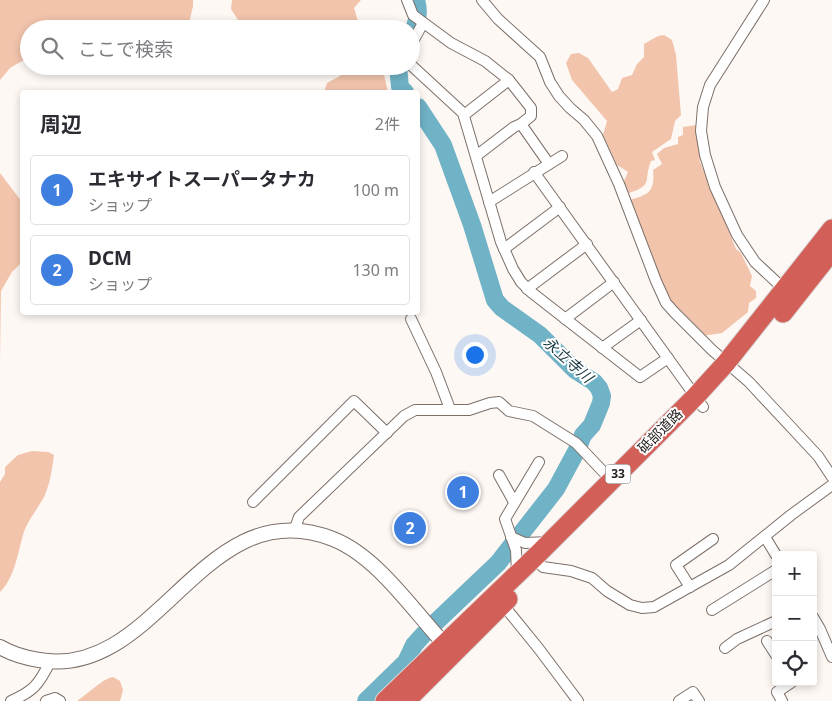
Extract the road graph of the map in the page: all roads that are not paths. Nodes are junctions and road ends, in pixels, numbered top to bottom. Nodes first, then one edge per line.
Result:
1 (408, 0) edge
2 (482, 0) edge
3 (764, 0) edge
4 (419, 20) edge
5 (420, 21) edge
6 (420, 74) edge
7 (508, 80) junction
8 (464, 116) junction
9 (521, 124) junction
10 (476, 156) junction
11 (562, 156) dead end
12 (549, 164) junction
13 (534, 172) junction
14 (489, 202) junction
15 (560, 207) junction
16 (832, 229) edge
17 (587, 244) junction
18 (504, 249) junction
19 (832, 251) edge
20 (614, 282) junction
21 (527, 289) junction
22 (790, 294) junction
23 (411, 319) dead end
24 (565, 319) junction
25 (641, 320) junction
26 (602, 348) junction
27 (668, 358) junction
28 (731, 367) junction
29 (699, 402) junction
30 (450, 409) junction
31 (387, 433) junction
32 (539, 462) dead end
33 (499, 475) dead end
34 (832, 477) edge
35 (611, 480) junction
36 (832, 485) edge
37 (253, 502) dead end
38 (514, 502) junction
39 (294, 531) junction
40 (511, 537) junction
41 (765, 537) junction
42 (713, 539) dead end
43 (774, 551) edge
44 (534, 556) junction
45 (772, 572) edge
46 (517, 574) junction
47 (690, 587) junction
48 (498, 599) junction
49 (712, 610) dead end
50 (772, 623) edge
51 (817, 624) edge
52 (0, 647) edge
53 (725, 648) dead end
54 (449, 649) junction
55 (832, 657) edge
56 (50, 662) junction
57 (786, 686) edge
58 (11, 701) edge
59 (46, 701) edge
60 (60, 701) edge
61 (385, 701) edge
62 (406, 701) edge
63 (578, 701) edge
64 (679, 701) edge
65 (699, 701) edge
66 (782, 701) edge

1 - 4 street
2 - 28 street
3 - 22 street
5 - 7 street
6 - 8 street
7 - 8 street
7 - 9 street
8 - 10 street
9 - 10 street
9 - 12 street
10 - 14 street
11 - 12 street
12 - 13 street
13 - 14 street
13 - 15 street
14 - 18 street
15 - 17 street
15 - 18 street
16 - 22 highway, 砥部道路 / 33
17 - 20 street
17 - 21 street
18 - 21 street
19 - 22 highway, 砥部道路 / 33
20 - 24 street
20 - 25 street
21 - 24 street
22 - 28 highway, 砥部道路 / 33
23 - 30 street
24 - 26 street
25 - 26 street
25 - 27 street
26 - 27 street
27 - 29 street
28 - 29 highway, 砥部道路 / 33
28 - 34 street
29 - 35 highway, 砥部道路 / 33
29 - 44 highway, 砥部道路 / 33
30 - 31 street
30 - 35 street
31 - 37 street
31 - 39 street
32 - 38 street
33 - 38 street
35 - 44 highway, 砥部道路 / 33
36 - 41 street
38 - 40 street
39 - 54 street
39 - 56 street
40 - 44 street
40 - 46 street
41 - 43 street
41 - 47 street
42 - 47 street
44 - 46 highway, 砥部道路 / 33
44 - 47 street
44 - 48 highway, 砥部道路 / 33
45 - 49 street
46 - 48 highway, 砥部道路 / 33
48 - 54 highway, 砥部道路 / 33
48 - 63 street
50 - 53 street
51 - 55 street
52 - 56 street
54 - 61 highway, 砥部道路 / 33
54 - 62 highway, 砥部道路 / 33
56 - 58 street
57 - 66 street
59 - 60 street
64 - 65 street

